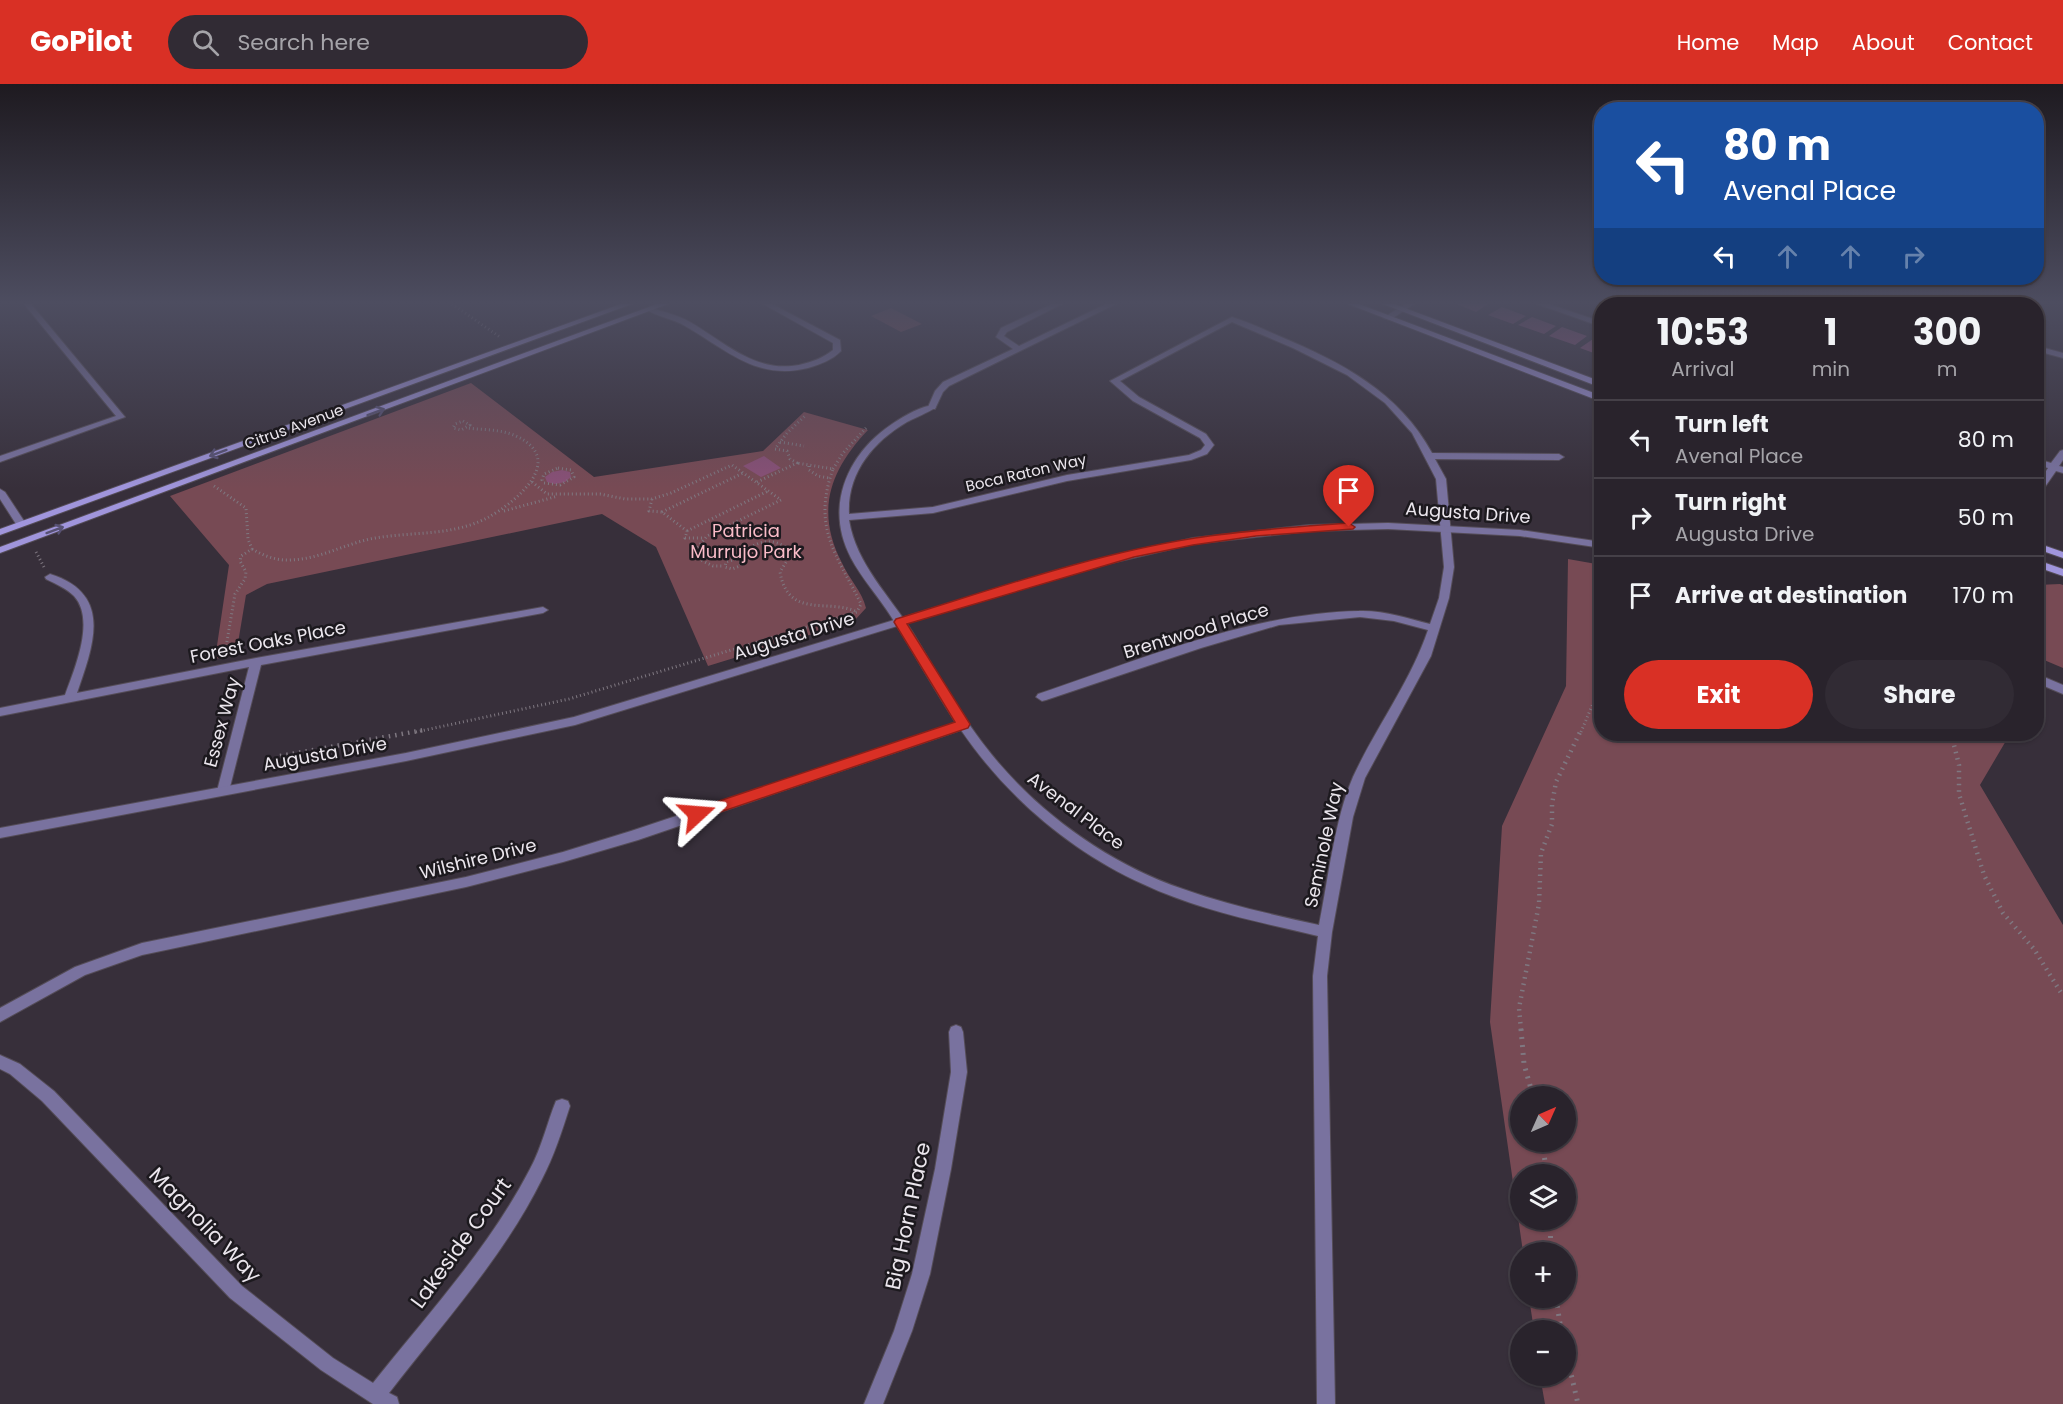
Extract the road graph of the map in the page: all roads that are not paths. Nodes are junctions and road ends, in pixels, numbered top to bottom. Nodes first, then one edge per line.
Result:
1 (79, 366) edge
2 (459, 366) edge
3 (500, 366) edge
4 (760, 366) edge
5 (800, 366) edge
6 (984, 366) edge
7 (1143, 366) edge
8 (1334, 366) edge
9 (1513, 366) edge
10 (1552, 366) edge
11 (1594, 381) edge
12 (1594, 396) edge
13 (1210, 445) joint
14 (2063, 453) edge
15 (1431, 456) junction
16 (1559, 457) dead end
17 (0, 459) edge
18 (2058, 469) edge
19 (2044, 484) edge
20 (0, 492) edge
21 (845, 517) junction
22 (21, 524) junction
23 (1445, 529) junction
24 (0, 532) edge
25 (1594, 544) edge
26 (2044, 548) edge
27 (0, 550) edge
28 (2063, 555) edge
29 (2044, 566) edge
30 (2063, 573) edge
31 (50, 578) dead end
32 (543, 610) dead end
33 (900, 622) junction
34 (1433, 628) junction
35 (256, 662) junction
36 (2044, 681) edge
37 (2063, 690) edge
38 (70, 697) junction
39 (1042, 697) dead end
40 (0, 712) edge
41 (963, 724) junction
42 (223, 791) junction
43 (0, 832) edge
44 (1325, 932) junction
45 (0, 1015) edge
46 (956, 1032) dead end
47 (0, 1062) edge
48 (562, 1106) dead end
49 (383, 1399) edge
50 (873, 1404) edge
51 (1326, 1404) edge

1 - 17 street
2 -> 22 main road, Citrus Avenue
27 -> 3 main road, Citrus Avenue
4 - 5 street
6 - 21 street, Avenal Place
7 - 13 street, Seminole Way
8 - 15 street, Seminole Way
9 - 12 main road
10 - 11 main road
13 - 21 street, Boca Raton Way
14 - 18 street
15 - 16 street
15 - 23 street, Seminole Way
18 - 19 street
20 - 22 street
21 - 33 street, Avenal Place
22 - 24 main road, Citrus Avenue
23 - 25 street, Augusta Drive
23 - 33 street, Augusta Drive
23 - 34 street, Seminole Way
26 - 28 main road
29 - 30 main road
31 - 38 street
32 - 35 street, Forest Oaks Place
33 - 41 street, Avenal Place
33 - 42 street, Augusta Drive
34 - 39 street, Brentwood Place
34 - 44 street, Seminole Way
35 - 38 street, Forest Oaks Place
35 - 42 street, Essex Way
36 - 37 street
38 - 40 street, Forest Oaks Place
41 - 44 street, Avenal Place
41 - 45 street, Wilshire Drive
42 - 43 street, Augusta Drive
44 - 51 street, Seminole Way
46 - 50 street, Big Horn Place
47 - 49 street, Magnolia Way
48 - 49 street, Lakeside Court

